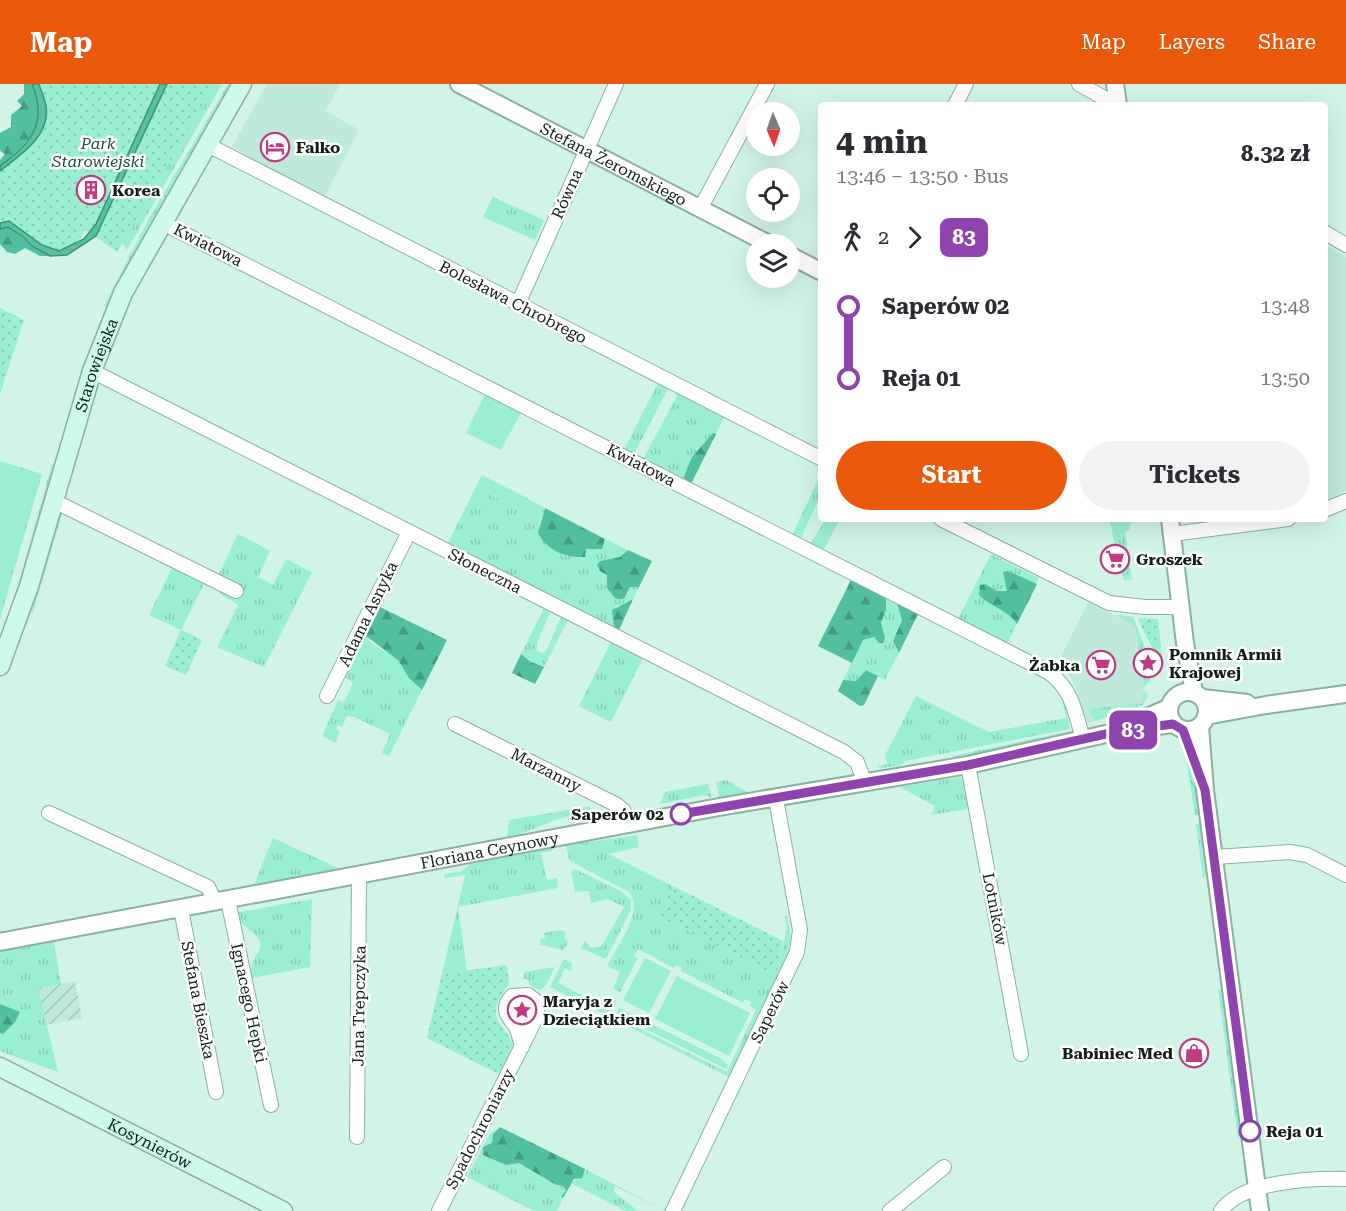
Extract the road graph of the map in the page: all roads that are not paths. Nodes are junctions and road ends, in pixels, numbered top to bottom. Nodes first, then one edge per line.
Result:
1 (242, 84) edge
2 (459, 84) edge
3 (616, 84) edge
4 (766, 84) edge
5 (966, 84) edge
6 (1079, 84) edge
7 (1115, 84) edge
8 (957, 102) edge
9 (1112, 102) edge
10 (1117, 102) edge
11 (206, 144) junction
12 (586, 150) junction
13 (700, 209) junction
14 (163, 223) junction
15 (749, 234) edge
16 (1328, 234) edge
17 (1346, 245) edge
18 (800, 261) edge
19 (818, 270) edge
20 (518, 304) junction
21 (92, 371) junction
22 (818, 457) edge
23 (54, 501) junction
24 (1346, 501) edge
25 (1328, 508) edge
26 (947, 522) edge
27 (1244, 522) edge
28 (1171, 527) edge
29 (409, 532) junction
30 (236, 591) dead end
31 (1182, 607) junction
32 (0, 666) edge
33 (1346, 694) edge
34 (1192, 695) junction
35 (327, 696) dead end
36 (1266, 705) junction
37 (1175, 721) junction
38 (1203, 721) junction
39 (455, 724) dead end
40 (1083, 740) junction
41 (968, 765) junction
42 (865, 783) junction
43 (1205, 790) junction
44 (776, 798) junction
45 (49, 813) dead end
46 (628, 824) junction
47 (1215, 857) junction
48 (359, 875) junction
49 (1346, 875) edge
50 (222, 901) junction
51 (181, 909) junction
52 (0, 942) edge
53 (535, 1020) junction
54 (514, 1025) junction
55 (522, 1047) junction
56 (1021, 1054) dead end
57 (5, 1072) edge
58 (216, 1092) dead end
59 (271, 1105) dead end
60 (357, 1137) dead end
61 (944, 1167) dead end
62 (1346, 1179) edge
63 (1257, 1188) junction
64 (283, 1211) edge
65 (439, 1211) edge
66 (673, 1211) edge
67 (890, 1211) edge
68 (1221, 1211) edge
69 (1260, 1211) edge

1 - 11 main road, Starowiejska
2 - 12 street, Stefana Żeromskiego
3 - 12 street, Równa
4 - 13 street
5 - 8 street
6 - 9 street
7 - 10 street
11 - 14 main road, Starowiejska
11 - 20 street, Bolesława Chrobrego
12 - 13 street, Stefana Żeromskiego
12 - 20 street, Równa
13 - 15 street, Stefana Żeromskiego
14 - 21 main road, Starowiejska
14 - 40 street, Kwiatowa
16 - 17 street
18 - 19 street
20 - 22 street, Bolesława Chrobrego
21 - 23 main road, Starowiejska
21 - 29 street, Słoneczna
23 - 30 street
23 - 32 main road, Starowiejska
24 - 25 street
26 - 31 street
27 - 28 street
28 - 31 street
29 - 35 street, Adama Asnyka
29 - 42 street, Słoneczna
31 - 34 street
33 - 36 street
34 - 36 street
34 - 37 street
34 - 38 street
36 - 38 street
37 - 38 street, Floriana Ceynowy
37 - 40 street, Floriana Ceynowy
37 - 43 street
38 - 43 street
39 - 46 street, Marzanny
40 - 41 street, Floriana Ceynowy
41 - 42 street, Floriana Ceynowy
41 - 56 street, Lotników
42 - 44 street, Floriana Ceynowy
43 - 47 street
44 - 46 street, Floriana Ceynowy
44 - 66 street, Saperów
45 - 50 street
46 - 48 street, Floriana Ceynowy
47 - 49 street
47 - 63 street
48 - 50 street, Floriana Ceynowy
48 - 60 street, Jana Trepczyka
50 - 51 street, Floriana Ceynowy
50 - 59 street, Ignacego Hepki
51 - 52 street, Floriana Ceynowy
51 - 58 street, Stefana Bieszka
53 - 54 street
53 - 54 street
53 - 55 street, Spadochroniarzy
54 - 55 street
55 - 65 street, Spadochroniarzy
57 - 64 main road, Kosynierów
61 - 67 street
62 - 63 street
63 - 68 street
63 - 69 street

